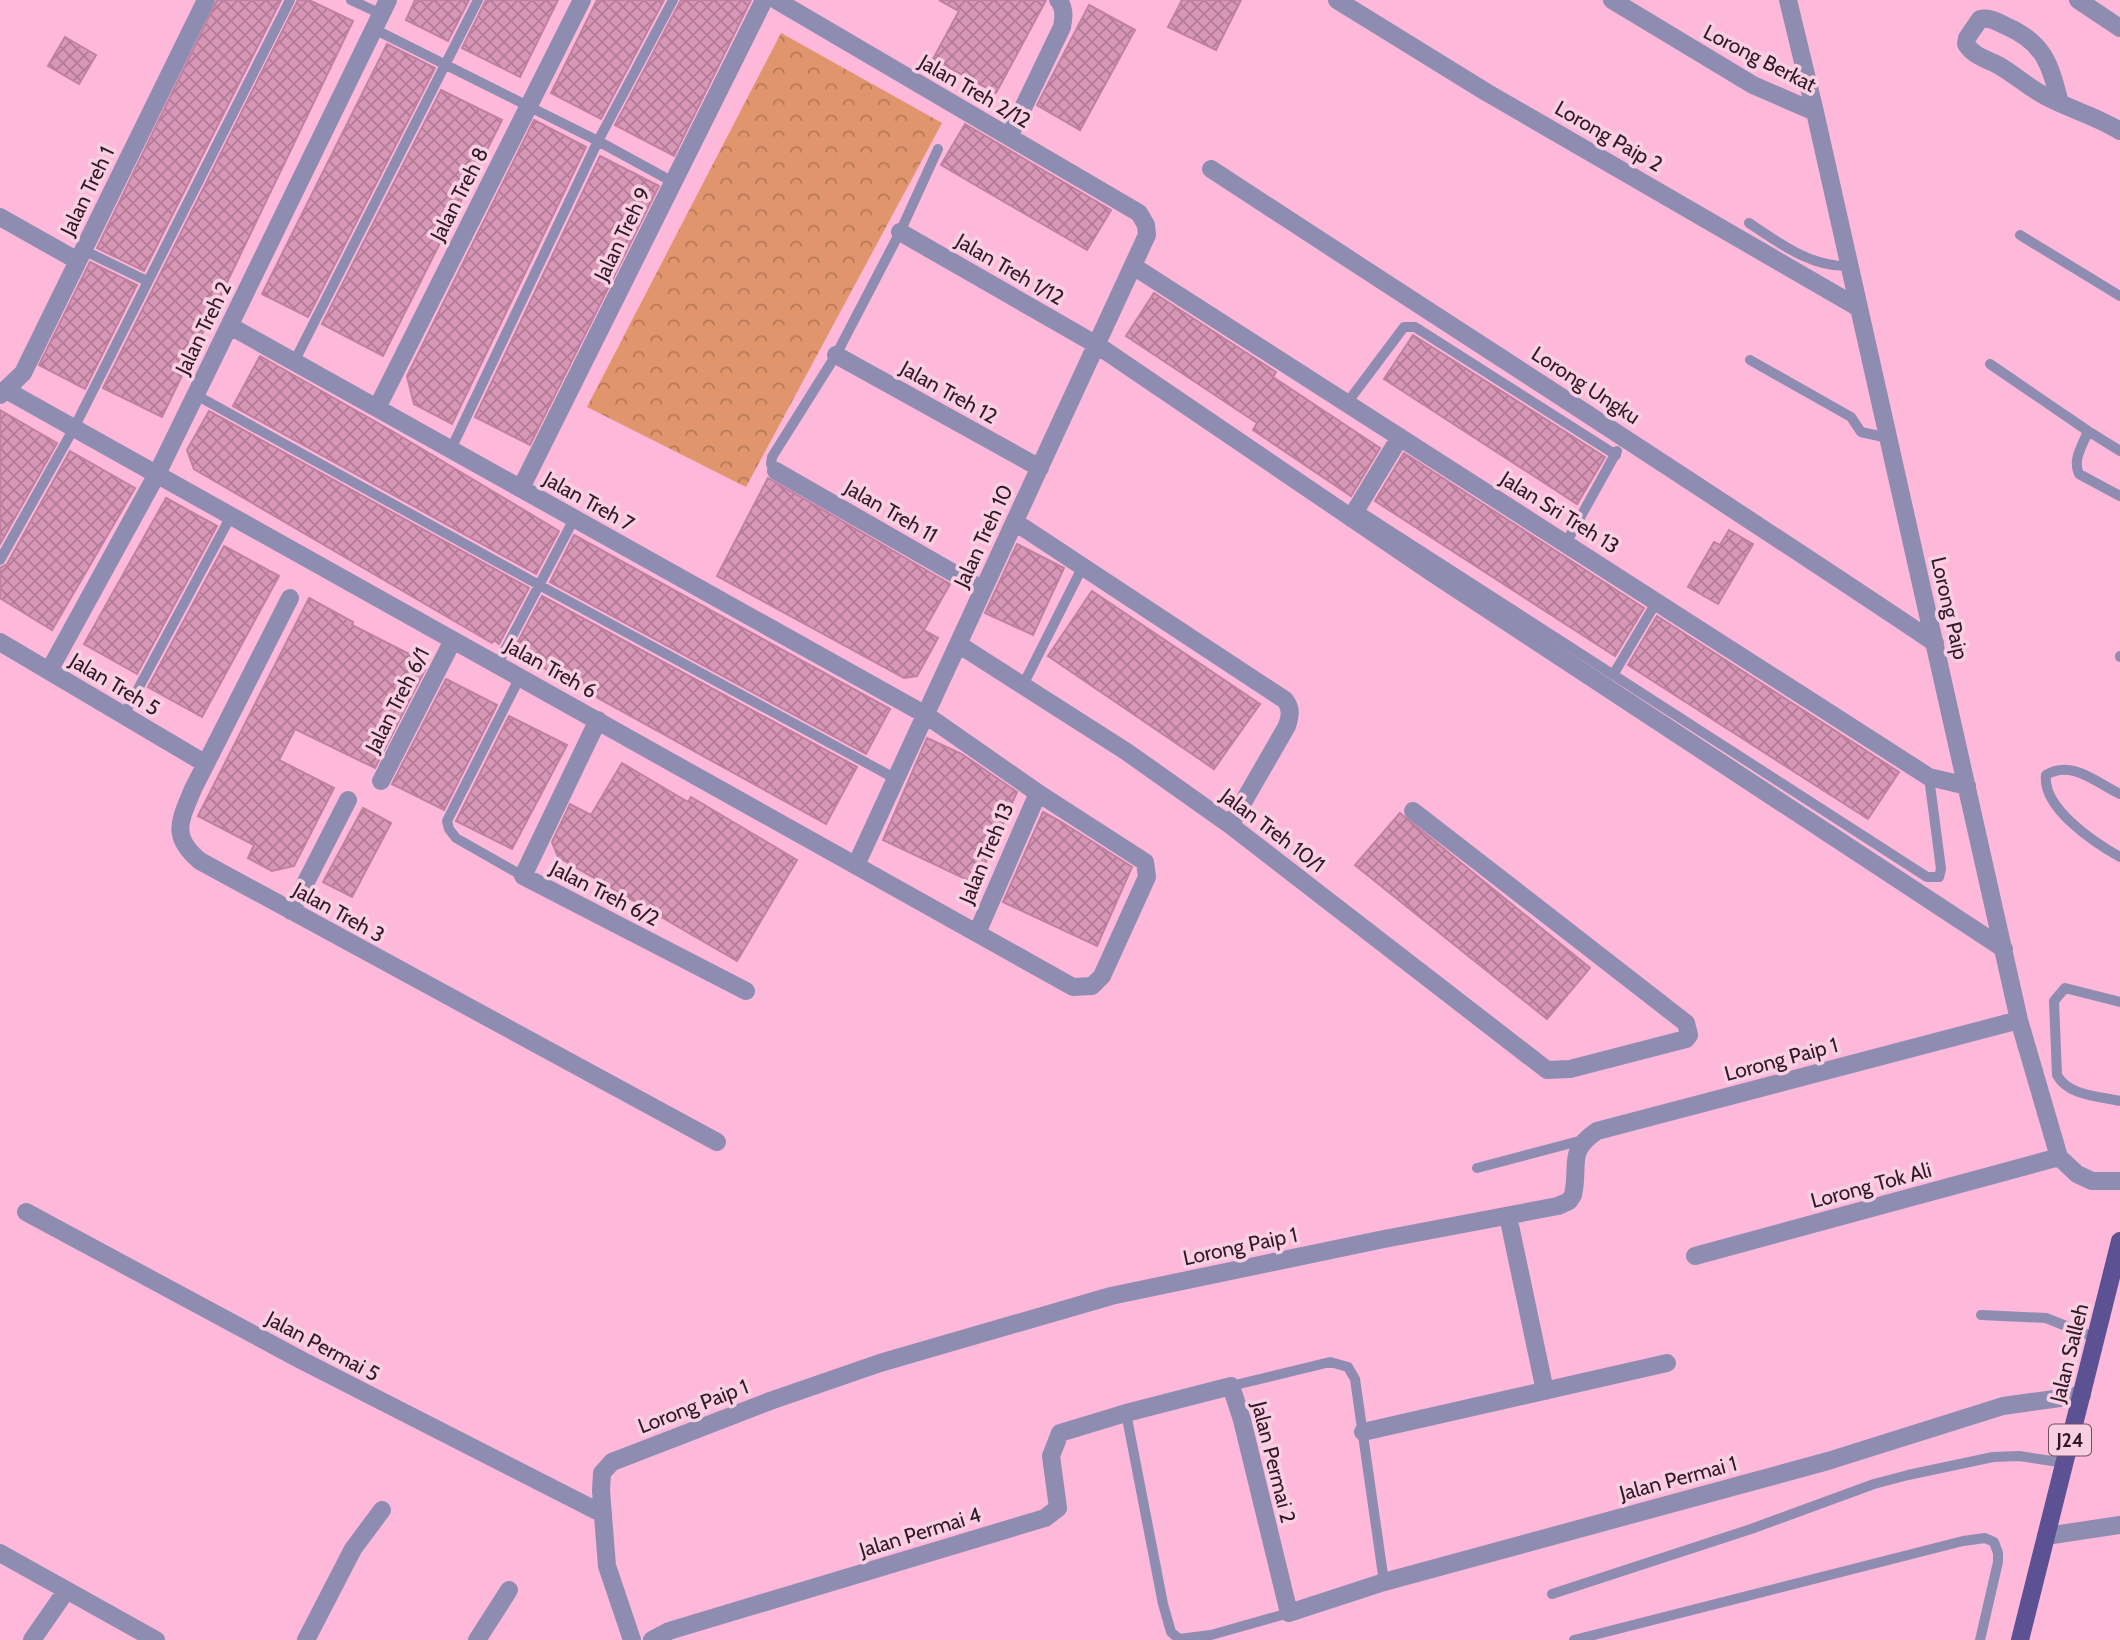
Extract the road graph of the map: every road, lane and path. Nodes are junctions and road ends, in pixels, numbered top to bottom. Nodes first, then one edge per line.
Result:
1 (205, 0) edge
2 (290, 0) edge
3 (351, 0) edge
4 (478, 0) edge
5 (582, 0) edge
6 (673, 0) edge
7 (764, 0) edge
8 (776, 0) edge
9 (1058, 0) edge
10 (1337, 0) edge
11 (1612, 0) edge
12 (1788, 0) edge
13 (2078, 0) edge
14 (381, 14) edge
15 (2120, 28) edge
16 (444, 66) junction
17 (2060, 103) junction
18 (527, 107) junction
19 (1815, 112) junction
20 (2120, 131) edge
21 (1009, 137) junction
22 (597, 141) junction
23 (938, 149) dead end
24 (1211, 169) dead end
25 (673, 182) junction
26 (0, 217) edge
27 (1749, 223) dead end
28 (1146, 225) joint
29 (900, 232) junction
30 (2020, 235) dead end
31 (80, 255) junction
32 (1133, 266) junction
33 (1850, 266) junction
34 (147, 281) junction
35 (2120, 296) edge
36 (1859, 308) junction
37 (230, 326) junction
38 (1097, 345) junction
39 (836, 355) junction
40 (1750, 360) dead end
41 (294, 362) junction
42 (1990, 363) dead end
43 (3, 393) edge
44 (196, 395) junction
45 (1347, 403) junction
46 (377, 408) junction
47 (74, 428) junction
48 (2088, 431) junction
49 (1623, 435) junction
50 (1400, 437) junction
51 (1888, 438) junction
52 (451, 449) junction
53 (2120, 451) edge
54 (1616, 455) junction
55 (1040, 468) junction
56 (776, 471) joint
57 (156, 474) junction
58 (521, 488) junction
59 (2119, 494) edge
60 (1354, 514) junction
61 (231, 516) junction
62 (574, 519) junction
63 (1015, 522) junction
64 (1566, 543) junction
65 (0, 560) edge
66 (1082, 568) junction
67 (539, 585) junction
68 (983, 590) junction
69 (290, 598) dead end
70 (1657, 601) junction
71 (453, 640) junction
72 (0, 642) edge
73 (1935, 643) junction
74 (958, 644) junction
75 (497, 665) junction
76 (50, 671) junction
77 (1613, 675) junction
78 (520, 677) junction
79 (1023, 685) junction
80 (124, 715) junction
81 (926, 715) junction
82 (598, 720) junction
83 (206, 764) junction
84 (1929, 777) junction
85 (896, 779) junction
86 (381, 781) dead end
87 (1967, 786) junction
88 (1038, 793) junction
89 (2120, 794) edge
90 (348, 800) dead end
91 (1413, 811) dead end
92 (1230, 825) junction
93 (2120, 857) edge
94 (856, 865) junction
95 (523, 876) junction
96 (291, 911) junction
97 (977, 933) junction
98 (2004, 949) junction
99 (1073, 986) joint
100 (746, 991) dead end
101 (2120, 1002) edge
102 (2019, 1020) junction
103 (2120, 1101) edge
104 (1583, 1140) junction
105 (717, 1142) dead end
106 (2059, 1157) junction
107 (1477, 1168) dead end
108 (2120, 1181) edge
109 (26, 1212) dead end
110 (1508, 1216) junction
111 (2120, 1241) edge
112 (1695, 1256) dead end
113 (1981, 1315) dead end
114 (2096, 1338) junction
115 (1667, 1363) dead end
116 (1231, 1386) junction
117 (1545, 1391) junction
118 (2082, 1395) junction
119 (1126, 1413) junction
120 (1363, 1432) junction
121 (2064, 1463) junction
122 (382, 1510) dead end
123 (603, 1514) junction
124 (2120, 1525) edge
125 (2046, 1536) junction
126 (0, 1553) edge
127 (1384, 1582) junction
128 (509, 1590) dead end
129 (66, 1591) junction
130 (1552, 1594) dead end
131 (1289, 1613) junction
132 (32, 1640) edge
133 (156, 1640) edge
134 (306, 1640) edge
135 (477, 1640) edge
136 (632, 1640) edge
137 (652, 1640) edge
138 (1574, 1640) edge
139 (1980, 1640) edge
140 (2020, 1640) edge

1 - 31 street, Jalan Treh 1
2 - 34 lane
3 - 14 lane
4 - 16 lane
5 - 18 street, Jalan Treh 8
6 - 22 lane
7 - 25 street, Jalan Treh 9
8 - 21 street, Jalan Treh 2/12
9 - 21 street
10 - 36 street, Lorong Paip 2
11 - 19 street, Lorong Berkat
12 - 19 street, Lorong Paip
13 - 15 street
14 - 16 lane
14 - 37 street, Jalan Treh 2
16 - 18 lane
16 - 41 lane
17 - 17 street
17 - 20 street
18 - 22 lane
18 - 46 street, Jalan Treh 8
19 - 33 street, Lorong Paip
21 - 28 street, Jalan Treh 2/12
22 - 25 lane
22 - 52 lane
23 - 29 lane
24 - 49 street, Lorong Ungku
25 - 58 street, Jalan Treh 9
26 - 31 street
27 - 33 lane
28 - 32 street, Jalan Treh 10
29 - 38 street, Jalan Treh 1/12
29 - 39 lane
30 - 35 lane
31 - 34 lane
31 - 43 street, Jalan Treh 1
32 - 38 street, Jalan Treh 10
32 - 45 street, Jalan Sri Treh 13
33 - 36 street, Lorong Paip
34 - 47 lane
36 - 51 street, Lorong Paip
37 - 41 street, Jalan Treh 7
37 - 44 street, Jalan Treh 2
38 - 55 street, Jalan Treh 10
38 - 60 street, Jalan Treh 1/12
39 - 55 street, Jalan Treh 12
39 - 56 lane
40 - 51 lane
41 - 46 street, Jalan Treh 7
42 - 48 lane
43 - 47 street, Jalan Treh 6
44 - 57 street, Jalan Treh 2
44 - 67 lane
45 - 50 street, Jalan Sri Treh 13
45 - 54 lane
46 - 52 street, Jalan Treh 7
47 - 57 street, Jalan Treh 6
47 - 65 lane
48 - 53 lane
48 - 59 lane
49 - 54 lane
49 - 73 street, Lorong Ungku
50 - 60 street
50 - 64 street, Jalan Sri Treh 13
51 - 73 street, Lorong Paip
52 - 58 street, Jalan Treh 7
54 - 64 lane
55 - 63 street, Jalan Treh 10
56 - 68 street, Jalan Treh 11
57 - 61 street, Jalan Treh 6
57 - 76 street, Jalan Treh 2
58 - 62 street, Jalan Treh 7
60 - 77 lane
60 - 98 street, Jalan Treh 1/12
61 - 71 street, Jalan Treh 6
61 - 80 lane
62 - 67 lane
62 - 81 street, Jalan Treh 7
63 - 66 street
63 - 68 street, Jalan Treh 10
64 - 70 street, Jalan Sri Treh 13
66 - 79 lane
66 - 92 street
67 - 75 lane
67 - 85 lane
68 - 74 street, Jalan Treh 10
69 - 83 street, Jalan Treh 3
70 - 77 lane
70 - 84 street, Jalan Sri Treh 13
71 - 75 street, Jalan Treh 6
71 - 86 street, Jalan Treh 6/1
72 - 76 street, Jalan Treh 5
73 - 87 street, Lorong Paip
74 - 79 street, Jalan Treh 10/1
74 - 81 street, Jalan Treh 10
75 - 78 street, Jalan Treh 6
76 - 80 street, Jalan Treh 5
77 - 84 lane
78 - 82 street, Jalan Treh 6
78 - 95 lane
79 - 92 street, Jalan Treh 10/1
80 - 83 street, Jalan Treh 5
81 - 85 street, Jalan Treh 10
81 - 88 street, Jalan Treh 7
82 - 94 street, Jalan Treh 6
82 - 95 street, Jalan Treh 6/2
83 - 96 street, Jalan Treh 3
84 - 87 street, Jalan Sri Treh 13
85 - 94 street, Jalan Treh 10
87 - 98 street, Lorong Paip
88 - 97 street, Jalan Treh 13
88 - 99 street, Jalan Treh 7
89 - 93 lane
90 - 96 street
91 - 92 street, Jalan Treh 10/1
94 - 97 street, Jalan Treh 6
95 - 100 street, Jalan Treh 6/2
96 - 105 street, Jalan Treh 3
97 - 99 street, Jalan Treh 6
98 - 102 street, Lorong Paip
101 - 103 lane
102 - 104 street, Lorong Paip 1
102 - 106 street, Lorong Paip
104 - 107 lane
104 - 110 street, Lorong Paip 1
106 - 108 street
106 - 112 street, Lorong Tok Ali
109 - 123 street, Jalan Permai 5
110 - 117 street
110 - 123 street, Lorong Paip 1
111 - 114 main road, Jalan Salleh / J24
113 - 114 lane
114 - 118 main road, Jalan Salleh / J24
115 - 117 street
116 - 119 street, Jalan Permai 2
116 - 120 lane
116 - 131 street, Jalan Permai 2
117 - 120 street
118 - 121 main road, Jalan Salleh / J24
118 - 127 street, Jalan Permai 1
119 - 131 lane
119 - 137 street, Jalan Permai 4
120 - 127 lane
121 - 125 main road, Jalan Salleh / J24
121 - 130 lane
122 - 134 street
123 - 136 street, Lorong Paip 1
124 - 125 street
125 - 140 main road, Jalan Salleh / J24
126 - 129 street
127 - 131 street, Jalan Permai 1
128 - 135 street
129 - 132 street
129 - 133 street
138 - 139 lane

